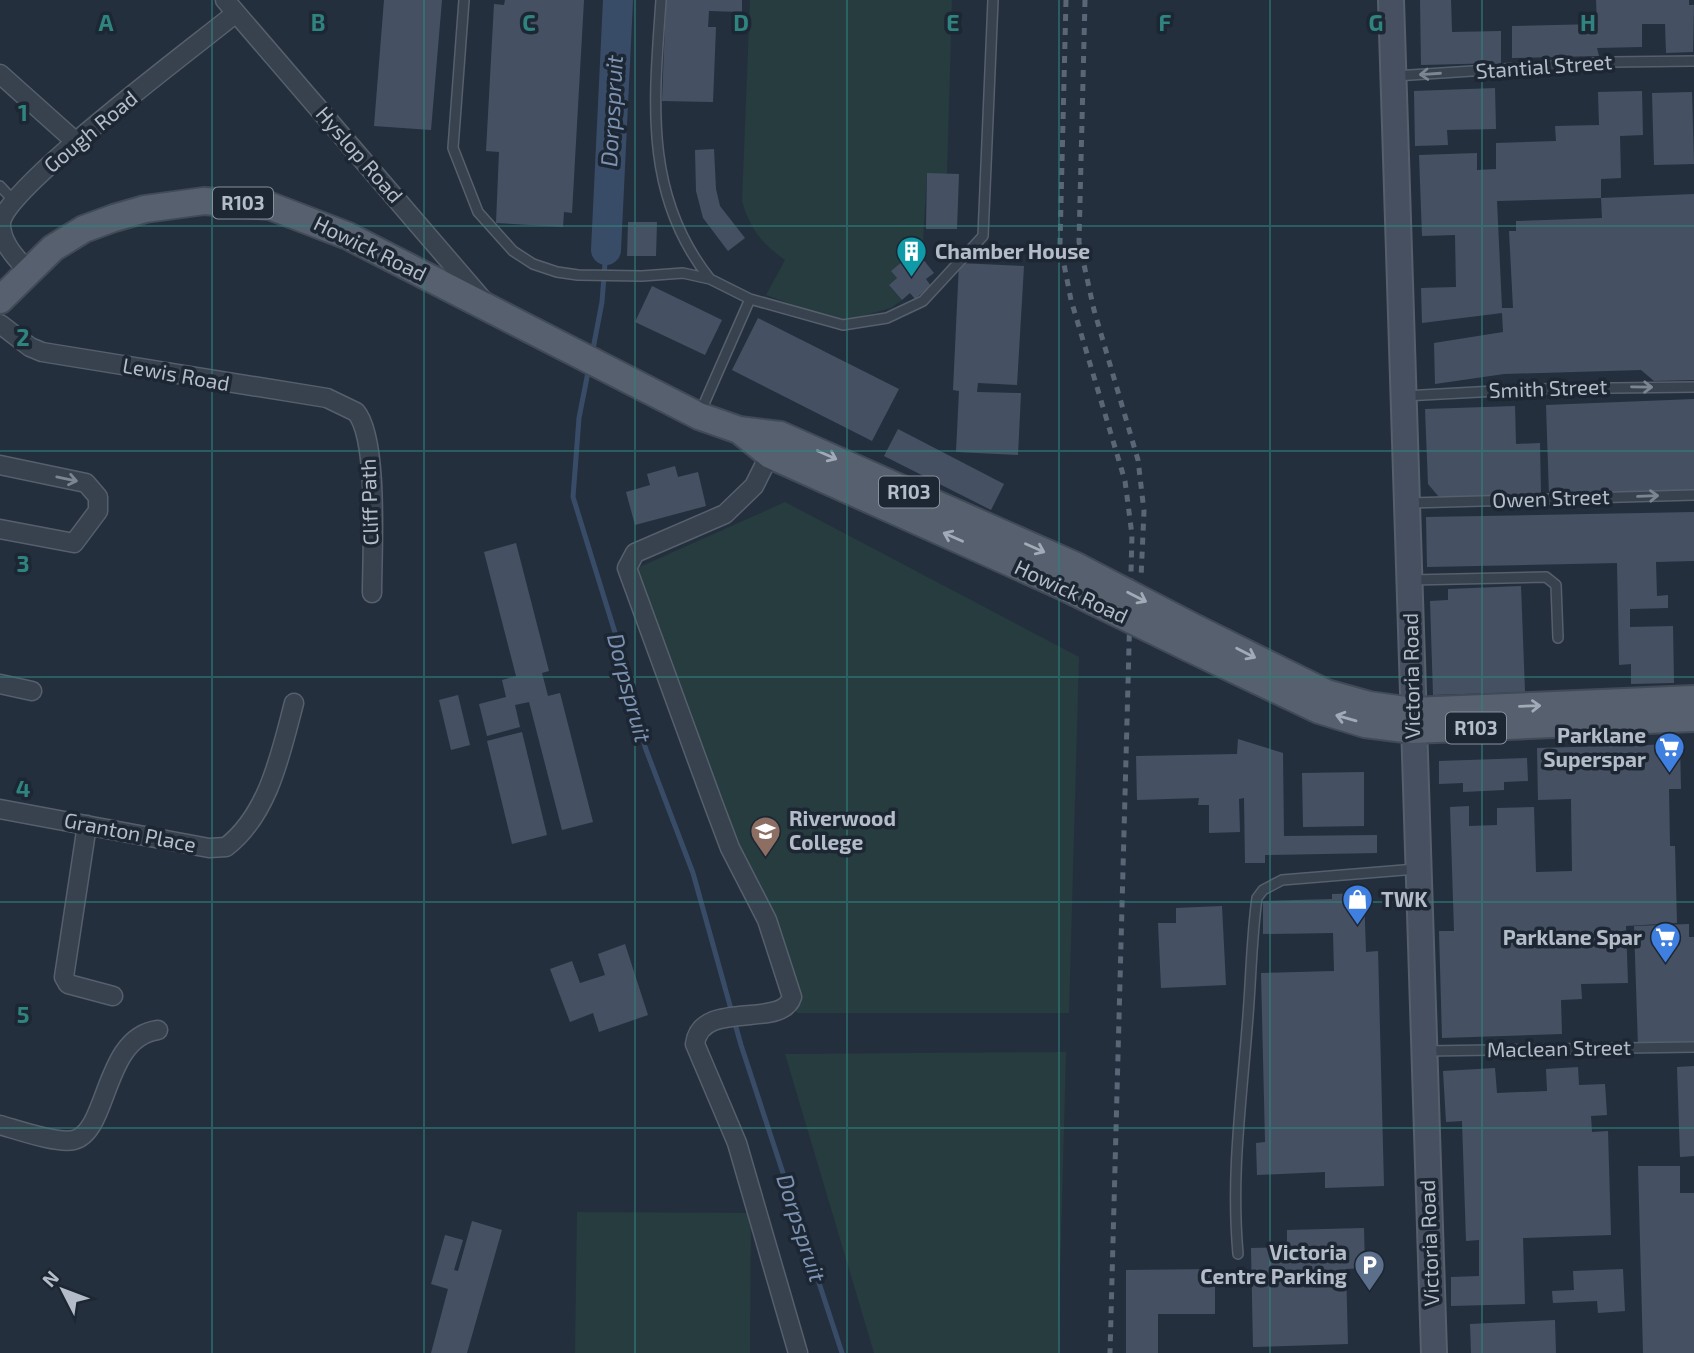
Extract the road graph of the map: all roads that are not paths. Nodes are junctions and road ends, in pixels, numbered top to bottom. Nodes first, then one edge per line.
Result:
1 (464, 0) edge
2 (661, 0) edge
3 (993, 0) edge
4 (1391, 0) edge
5 (231, 6) edge
6 (1694, 61) edge
7 (0, 74) edge
8 (1393, 76) junction
9 (76, 142) junction
10 (6, 193) edge
11 (1, 236) edge
12 (28, 271) junction
13 (710, 279) junction
14 (750, 299) junction
15 (0, 300) edge
16 (492, 311) junction
17 (0, 324) edge
18 (1694, 387) edge
19 (1402, 396) junction
20 (357, 413) joint
21 (699, 416) junction
22 (775, 445) junction
23 (0, 465) edge
24 (1694, 495) edge
25 (1408, 503) junction
26 (0, 528) edge
27 (1410, 580) junction
28 (372, 593) dead end
29 (1558, 638) dead end
30 (0, 684) edge
31 (32, 691) dead end
32 (1694, 699) edge
33 (295, 703) dead end
34 (1694, 718) edge
35 (1413, 721) junction
36 (0, 809) edge
37 (87, 825) junction
38 (1417, 869) junction
39 (113, 996) dead end
40 (158, 1030) dead end
41 (1694, 1047) edge
42 (1424, 1051) junction
43 (0, 1125) edge
44 (1238, 1254) dead end
45 (798, 1353) edge
46 (1434, 1353) edge

1 - 13 lane
2 - 13 lane
3 - 14 lane
4 - 8 main road, Victoria Road
5 - 9 street, Gough Road
5 - 16 street, Hyslop Road
6 -> 8 lane, Stantial Street
7 - 9 street
8 - 19 main road, Victoria Road
9 - 10 street, Gough Road
10 - 11 street, Gough Road
11 - 12 street, Gough Road
12 - 15 main road, Howick Road / R103
12 - 16 main road, Howick Road / R103
13 - 14 lane
14 - 21 lane
16 - 21 main road, Howick Road / R103
17 - 20 street, Lewis Road
19 -> 18 lane, Smith Street
19 - 25 main road, Victoria Road
20 - 28 street, Cliff Path
21 - 22 main road, Howick Road / R103
22 - 35 main road, Howick Road / R103, bridge
22 - 45 street
23 -> 26 street
25 -> 24 lane, Owen Street
25 - 27 main road, Victoria Road
27 - 29 lane
27 - 35 main road, Victoria Road
30 - 31 street
35 -> 32 main road, R103
33 - 37 street, Granton Place
34 - 35 main road, R103
35 - 38 main road, Victoria Road
36 - 37 street, Granton Place
37 - 39 street
38 - 42 main road, Victoria Road
38 - 44 lane
40 - 43 street
41 - 42 lane, Maclean Street
42 - 46 main road, Victoria Road

